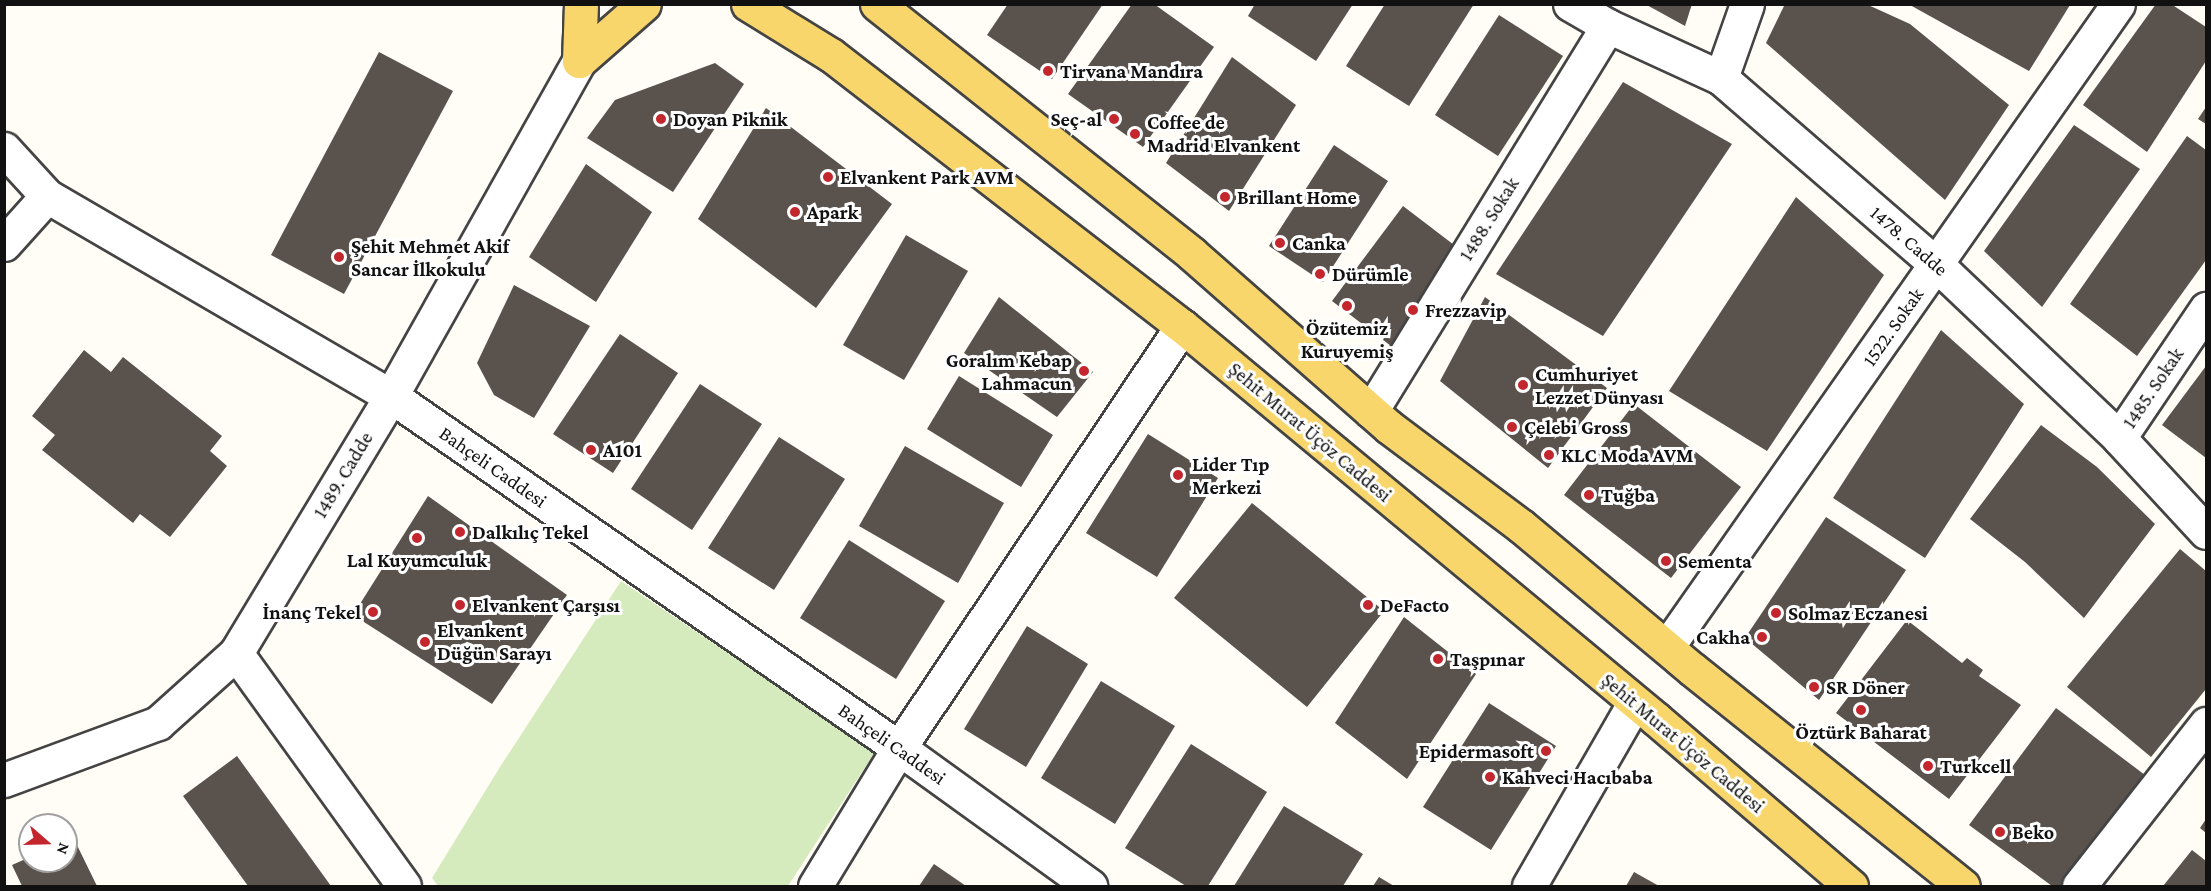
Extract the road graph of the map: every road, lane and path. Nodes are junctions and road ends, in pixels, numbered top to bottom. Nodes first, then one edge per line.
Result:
1 (581, 4) edge
2 (644, 4) edge
3 (748, 4) edge
4 (877, 4) edge
5 (1570, 4) edge
6 (1747, 4) edge
7 (2118, 4) edge
8 (1608, 26) junction
9 (579, 61) junction
10 (1721, 78) junction
11 (4, 149) edge
12 (48, 196) junction
13 (4, 244) edge
14 (1937, 265) junction
15 (2206, 309) edge
16 (1182, 326) junction
17 (391, 396) junction
18 (1371, 411) junction
19 (2119, 438) junction
20 (2206, 532) edge
21 (1667, 647) junction
22 (236, 653) junction
23 (1635, 702) junction
24 (2206, 724) edge
25 (899, 748) junction
26 (4, 780) edge
27 (404, 886) edge
28 (815, 886) edge
29 (1090, 886) edge
30 (1529, 886) edge
31 (1851, 886) edge
32 (1963, 886) edge
33 (2079, 886) edge

1 - 9 main road
2 - 9 main road
3 - 16 main road, Şehit Murat Üçöz Caddesi
4 - 18 main road
5 - 8 street, 1478. Cadde
6 - 10 street
7 - 14 street, 1522. Sokak
8 - 10 street, 1478. Cadde
8 - 18 street, 1488. Sokak
9 - 17 street, 1489. Cadde
10 - 14 street, 1478. Cadde
11 - 12 street, Bahçeli Caddesi
12 - 13 street
12 - 17 street, Bahçeli Caddesi
14 - 19 street, 1478. Cadde
14 - 21 street, 1522. Sokak
15 - 19 street, 1485. Sokak
16 - 23 main road, Şehit Murat Üçöz Caddesi
16 - 25 street
17 - 22 street, 1489. Cadde
17 - 25 street, Bahçeli Caddesi
18 - 21 main road
19 - 20 street, 1478. Cadde
21 - 32 main road
22 - 26 street, 1489. Cadde
22 - 27 street
23 - 30 street
23 - 31 main road, Şehit Murat Üçöz Caddesi
24 - 33 street
25 - 28 street
25 - 29 street, Bahçeli Caddesi

